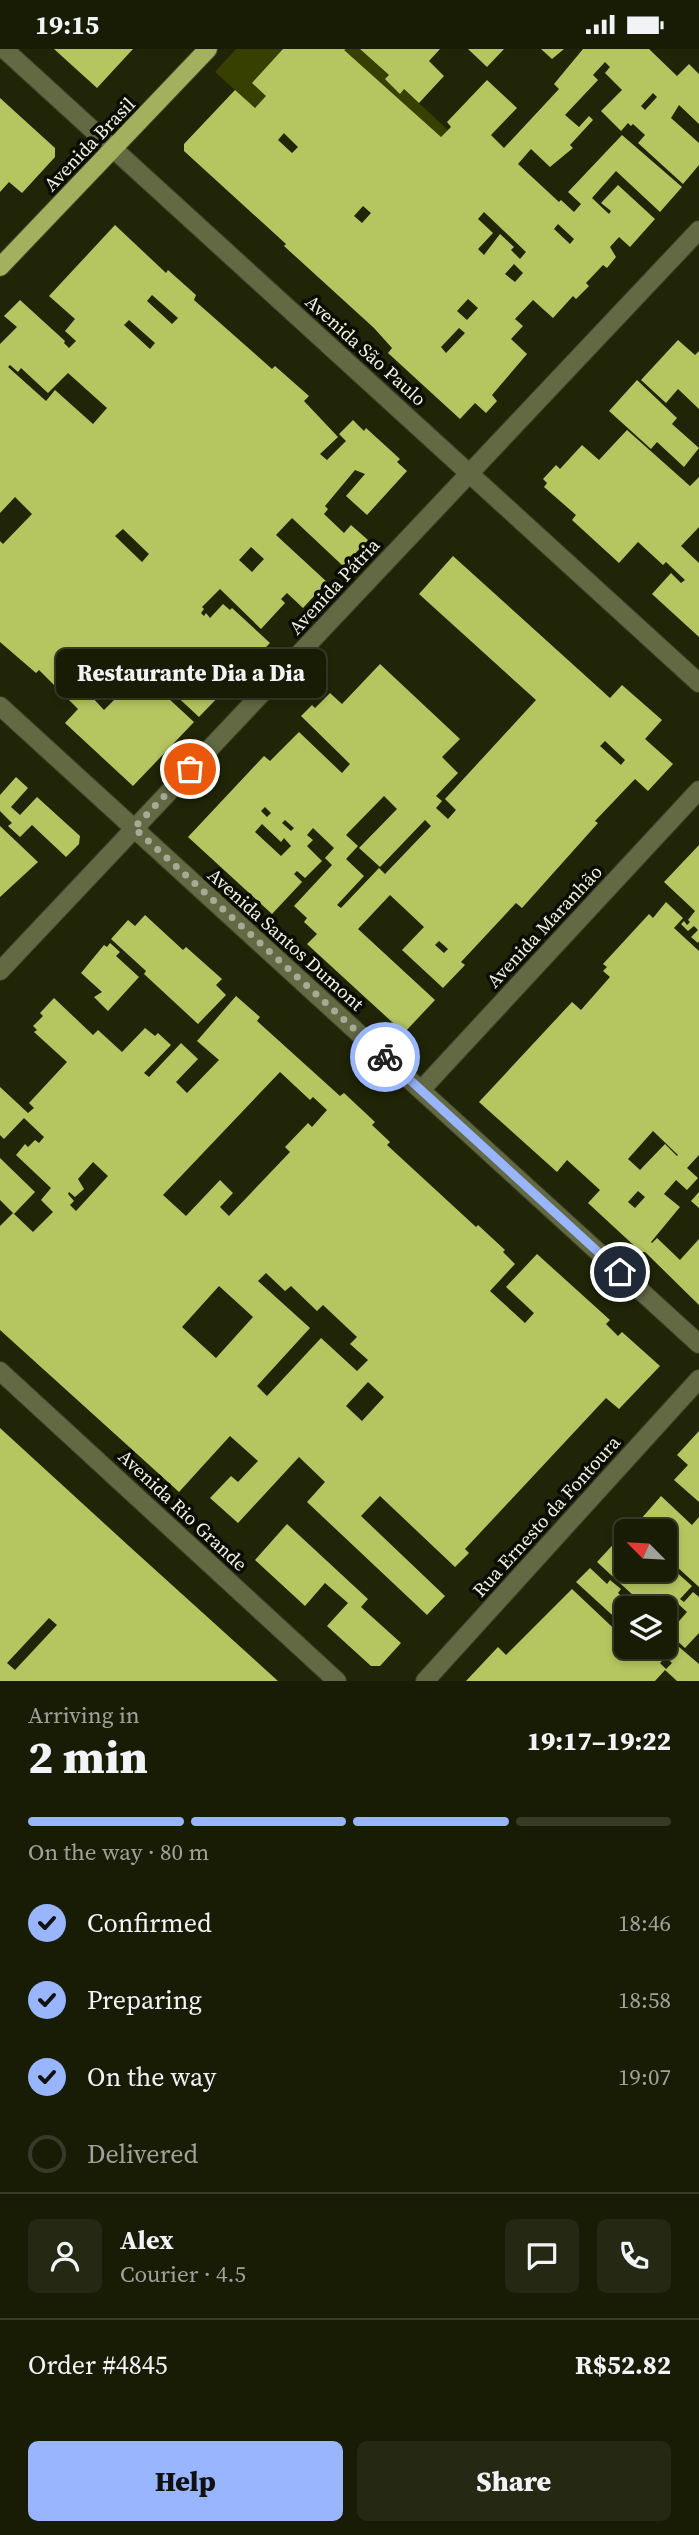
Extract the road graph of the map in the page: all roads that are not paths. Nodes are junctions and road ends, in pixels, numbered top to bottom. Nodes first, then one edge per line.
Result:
1 (4, 49) edge
2 (208, 49) edge
3 (113, 148) junction
4 (699, 230) edge
5 (0, 267) edge
6 (470, 474) junction
7 (699, 683) edge
8 (0, 706) edge
9 (699, 790) edge
10 (134, 828) junction
11 (0, 971) edge
12 (421, 1090) junction
13 (699, 1344) edge
14 (0, 1371) edge
15 (699, 1379) edge
16 (337, 1681) edge
17 (425, 1681) edge

1 - 3 street, Avenida São Paulo
2 - 3 main road, Avenida Brasil
3 - 5 main road, Avenida Brasil
3 - 6 street, Avenida São Paulo
4 - 6 street, Avenida Pátria
6 - 7 street, Avenida São Paulo
6 - 10 street, Avenida Pátria
8 - 10 street, Avenida Santos Dumont
9 - 12 street, Avenida Maranhão
10 - 11 street, Avenida Pátria
10 - 12 street, Avenida Santos Dumont
12 - 13 street, Avenida Santos Dumont
14 - 16 street, Avenida Rio Grande
15 - 17 street, Rua Ernesto da Fontoura

